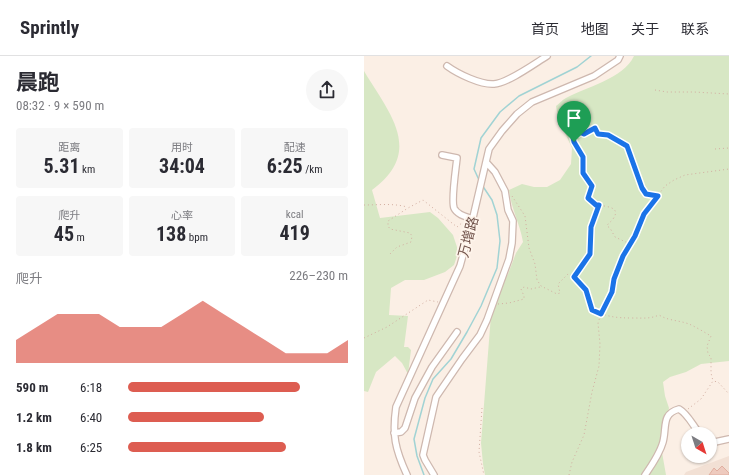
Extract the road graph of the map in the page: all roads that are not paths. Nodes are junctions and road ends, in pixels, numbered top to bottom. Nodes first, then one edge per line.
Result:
1 (547, 56) edge
2 (620, 56) edge
3 (447, 66) dead end
4 (442, 155) dead end
5 (486, 162) junction
6 (473, 219) junction
7 (457, 332) dead end
8 (694, 427) edge
9 (394, 433) junction
10 (729, 439) edge
11 (717, 442) edge
12 (407, 475) edge
13 (434, 475) edge
14 (645, 475) edge

1 - 3 street
2 - 5 street, 万增路
4 - 6 street
5 - 6 street, 万增路
5 - 13 street
6 - 9 street, 万增路
7 - 9 street
8 - 14 street
9 - 12 street, 万增路
10 - 11 street

